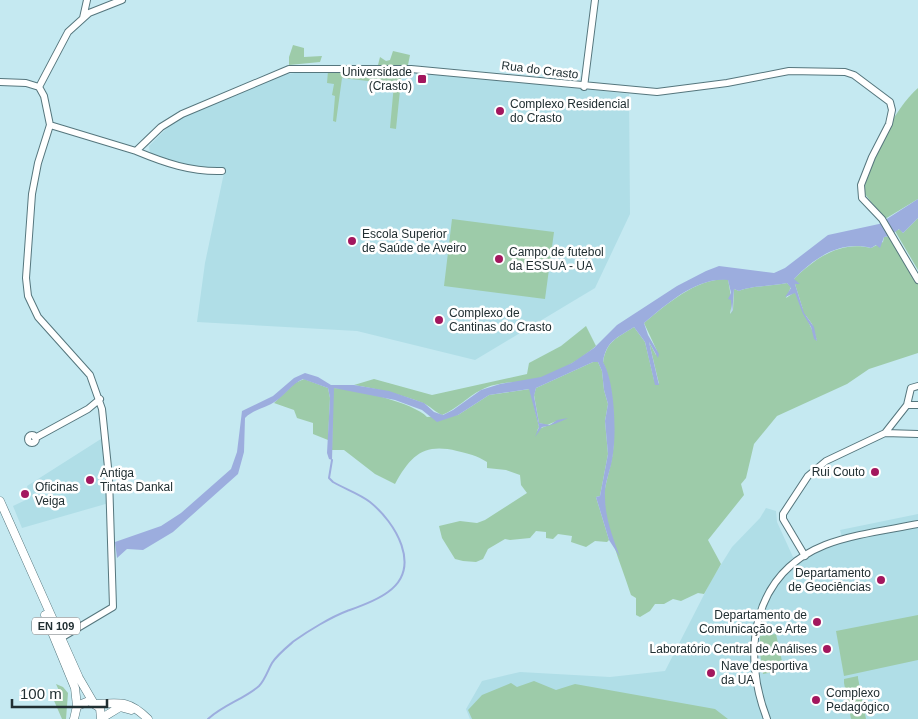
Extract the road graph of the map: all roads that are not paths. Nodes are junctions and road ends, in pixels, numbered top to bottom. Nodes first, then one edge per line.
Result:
1 (87, 0) edge
2 (122, 0) edge
3 (595, 0) edge
4 (83, 18) junction
5 (0, 82) edge
6 (39, 87) junction
7 (584, 87) junction
8 (50, 125) junction
9 (136, 150) junction
10 (222, 171) dead end
11 (918, 280) edge
12 (918, 386) edge
13 (100, 399) junction
14 (907, 405) junction
15 (918, 405) edge
16 (88, 409) junction
17 (102, 409) junction
18 (885, 433) junction
19 (918, 434) edge
20 (35, 438) dead end
21 (0, 501) edge
22 (918, 524) edge
23 (21, 550) junction
24 (805, 556) junction
25 (61, 638) junction
26 (95, 703) junction
27 (77, 706) junction
28 (73, 717) edge
29 (101, 718) edge
30 (142, 719) edge
31 (148, 719) edge
32 (766, 719) edge

1 - 4 street
2 - 4 street
3 - 7 street
4 - 6 street
5 - 6 street
6 - 8 street
7 - 9 street, Rua do Crasto
7 - 11 street, Rua do Crasto
8 - 9 street
8 - 13 street
9 - 10 street
12 - 14 street
13 - 16 street
13 - 17 street
14 - 15 street
14 - 18 street
16 - 17 street
16 - 20 street
17 - 25 street
18 - 19 street
18 - 24 street
21 - 23 main road, EN 109
22 - 24 street
23 - 25 main road, EN 109
23 - 27 main road, EN 109
24 - 32 street
25 - 26 main road, EN 109
26 - 27 main road
26 - 29 main road, EN 109
26 - 31 main road
27 - 28 main road
29 - 30 main road

